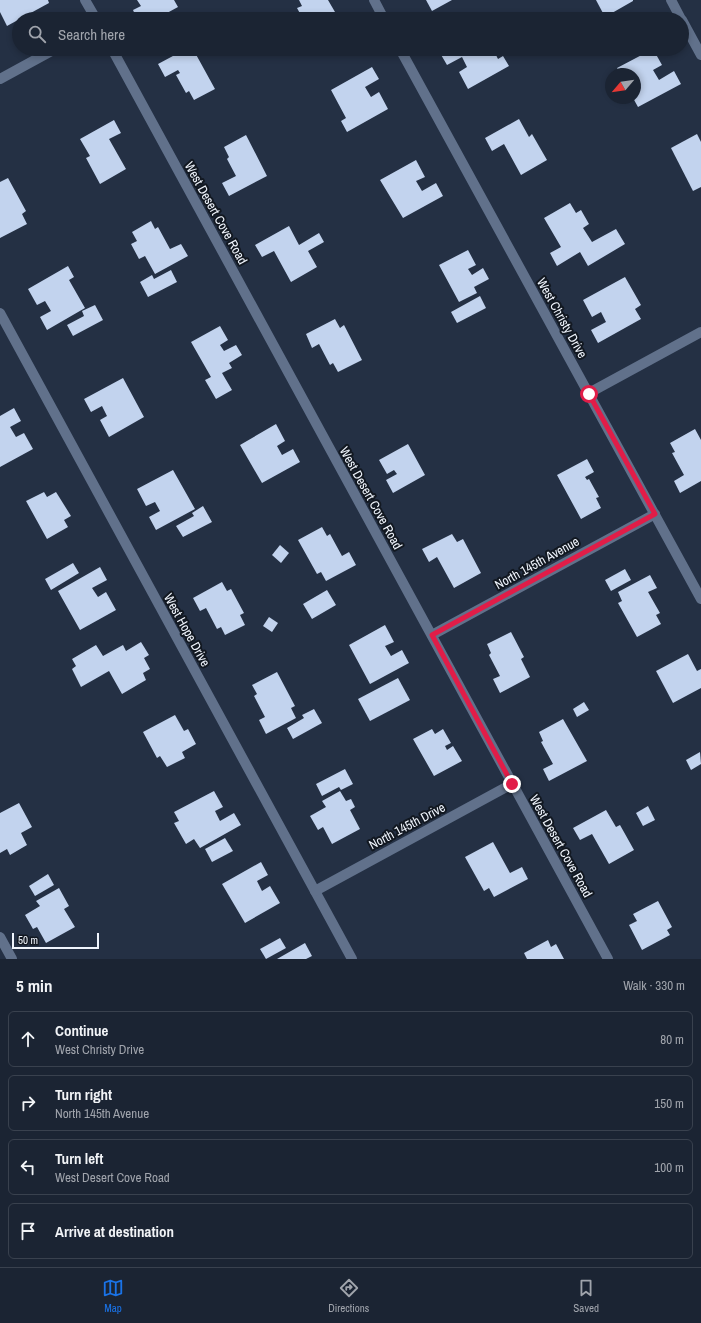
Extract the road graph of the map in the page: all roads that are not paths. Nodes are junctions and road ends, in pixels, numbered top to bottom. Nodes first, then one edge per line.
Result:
1 (86, 0) edge
2 (374, 0) edge
3 (671, 0) edge
4 (92, 12) edge
5 (380, 12) edge
6 (678, 12) edge
7 (689, 33) edge
8 (701, 55) edge
9 (42, 56) edge
10 (116, 56) edge
11 (404, 56) edge
12 (0, 79) edge
13 (0, 313) edge
14 (701, 332) edge
15 (589, 394) junction
16 (655, 514) junction
17 (701, 599) edge
18 (432, 635) junction
19 (512, 784) junction
20 (315, 891) junction
21 (0, 937) edge
22 (12, 959) edge
23 (352, 959) edge
24 (608, 959) edge

1 - 4 street
2 - 5 street
3 - 6 street
7 - 8 street
9 - 12 street
10 - 18 street, West Desert Cove Road
11 - 15 street, West Christy Drive
13 - 20 street, West Hope Drive
14 - 15 street
15 - 16 street, West Christy Drive
16 - 17 street, West Christy Drive
16 - 18 street, North 145th Avenue
18 - 19 street, West Desert Cove Road
19 - 20 street, North 145th Drive
19 - 24 street, West Desert Cove Road
20 - 23 street, West Hope Drive
21 - 22 street

